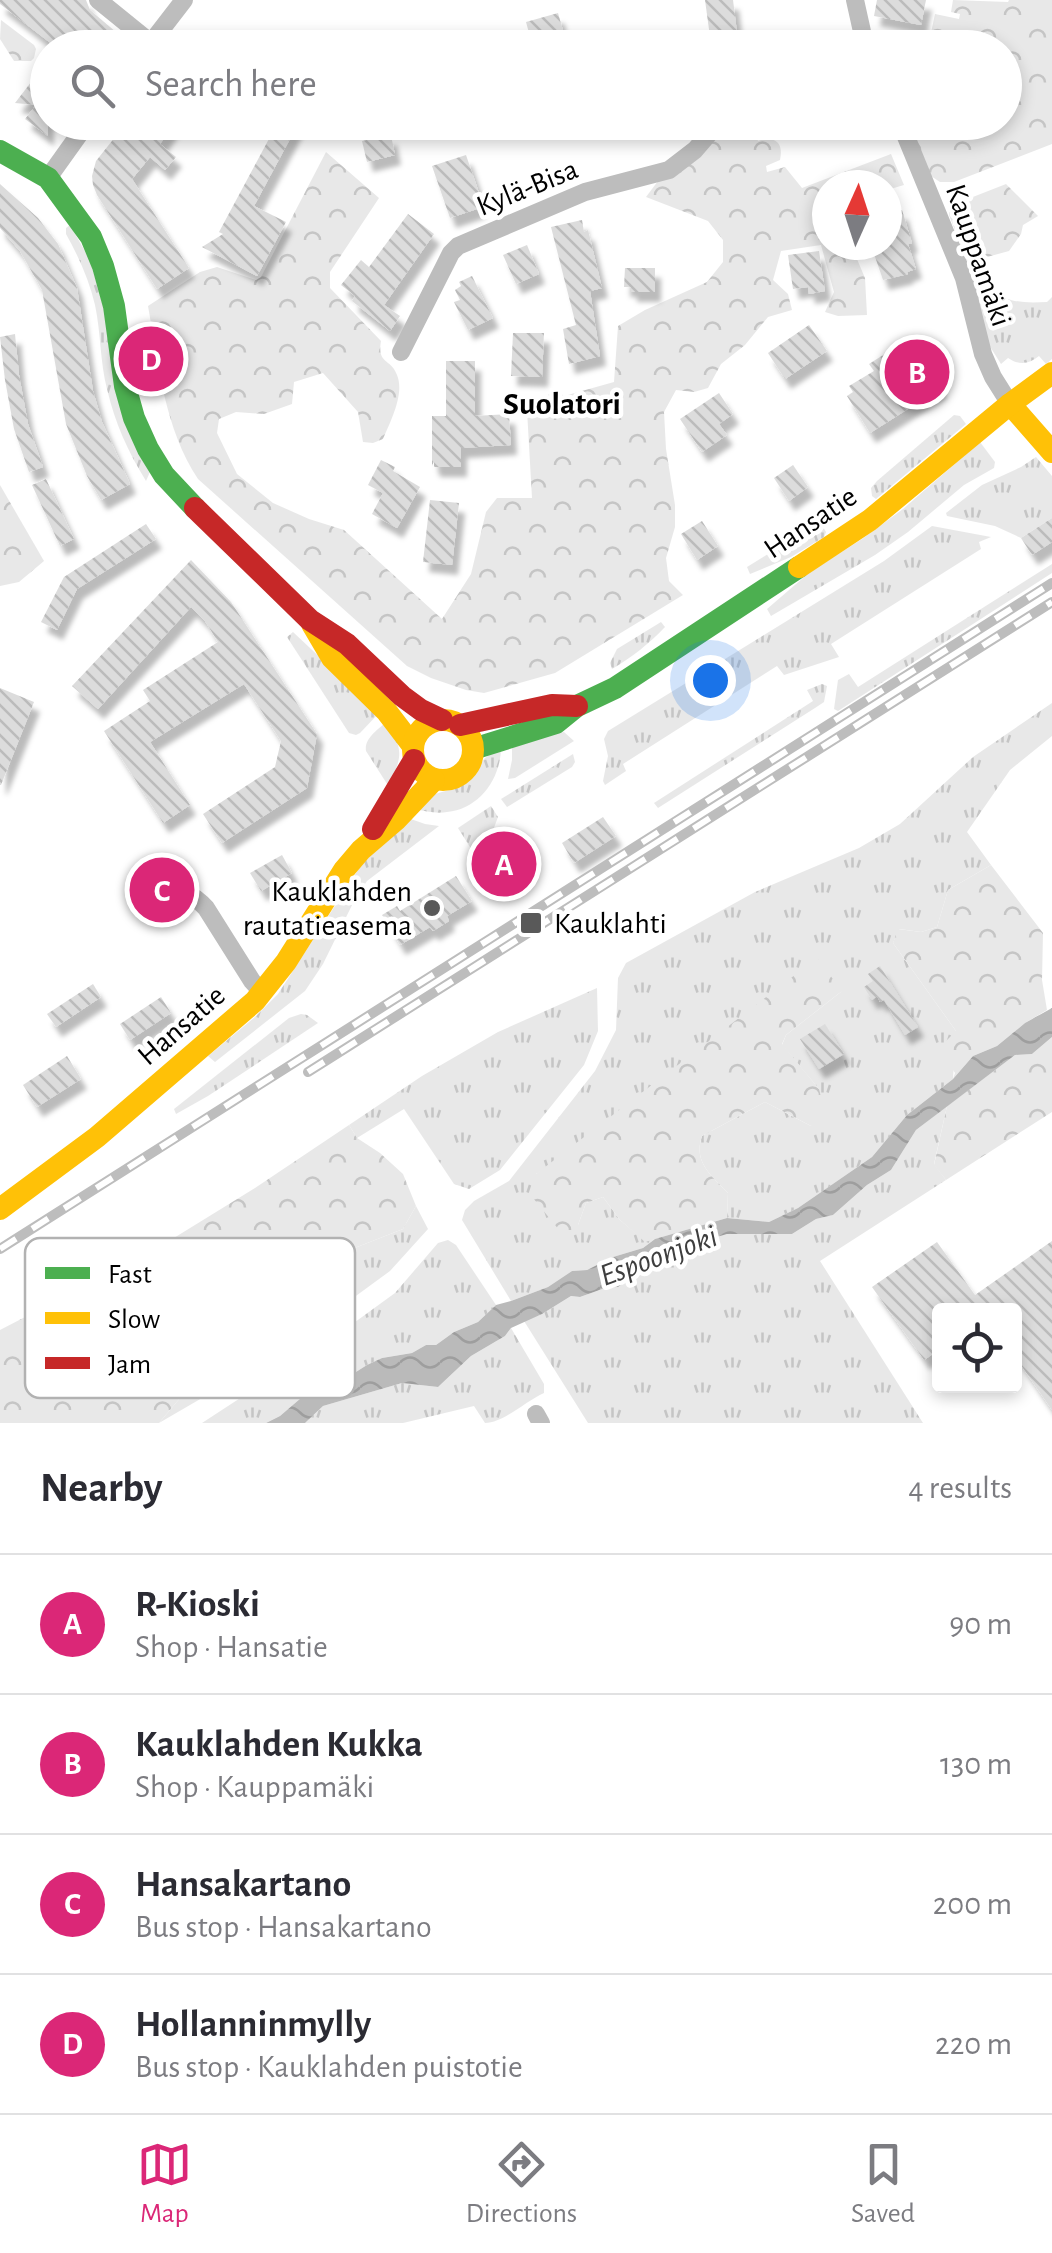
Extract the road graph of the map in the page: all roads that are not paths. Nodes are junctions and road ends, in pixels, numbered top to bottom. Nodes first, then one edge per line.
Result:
1 (98, 0) edge
2 (184, 0) edge
3 (855, 0) edge
4 (132, 30) edge
5 (161, 30) edge
6 (862, 30) edge
7 (75, 140) edge
8 (703, 140) edge
9 (907, 140) edge
10 (0, 151) edge
11 (48, 178) junction
12 (401, 352) dead end
13 (1052, 373) edge
14 (1010, 404) junction
15 (1052, 452) edge
16 (310, 620) junction
17 (577, 706) junction
18 (451, 722) junction
19 (473, 749) junction
20 (413, 753) junction
21 (434, 780) junction
22 (362, 850) junction
23 (150, 866) dead end
24 (262, 992) junction
25 (0, 1209) edge

1 - 4 street
2 - 5 street
3 - 6 street
7 - 11 street
8 - 12 street, Kylä-Bisa
9 - 14 street, Kauppamäki
10 - 11 main road
11 - 16 main road
13 - 14 main road, Hansatie
14 - 15 main road
14 - 17 main road, Hansatie
16 - 18 main road
16 - 20 main road
17 - 18 main road, Hansatie
17 - 19 main road, Hansatie
18 - 19 main road
18 - 20 main road
19 - 21 main road
20 - 21 main road
20 - 22 main road, Hansatie
21 - 22 main road, Hansatie
22 - 24 main road, Hansatie
23 - 24 street
24 - 25 main road, Hansatie

